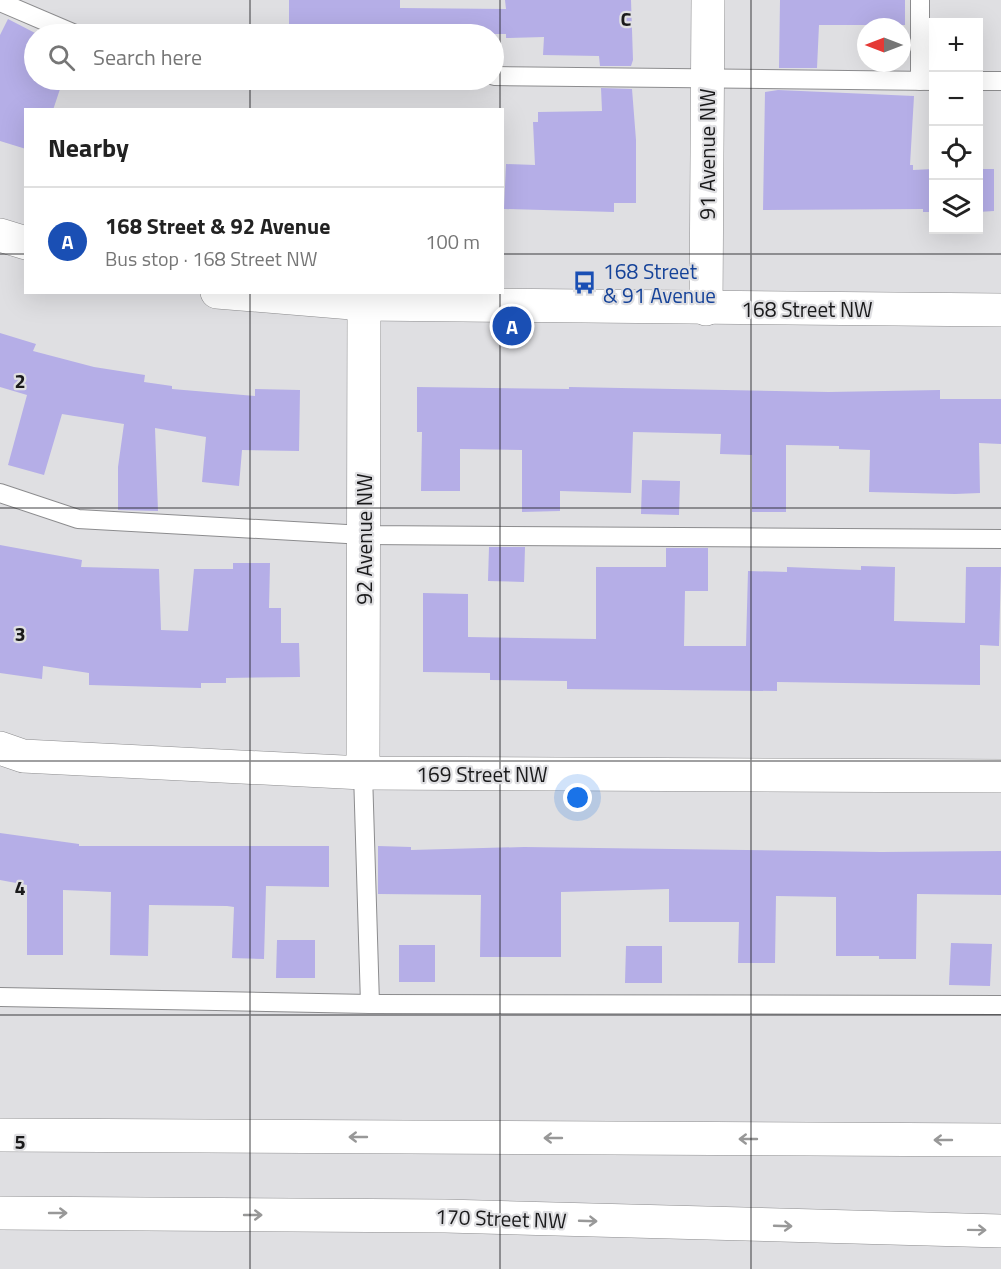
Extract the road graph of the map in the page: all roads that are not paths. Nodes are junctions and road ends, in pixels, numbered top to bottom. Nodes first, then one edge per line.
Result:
1 (708, 0) edge
2 (921, 0) edge
3 (0, 2) edge
4 (52, 24) edge
5 (504, 76) edge
6 (707, 78) junction
7 (927, 81) edge
8 (983, 81) edge
9 (1001, 81) edge
10 (0, 235) edge
11 (24, 242) edge
12 (242, 294) edge
13 (364, 304) junction
14 (706, 309) junction
15 (1001, 310) edge
16 (0, 493) edge
17 (364, 535) junction
18 (1001, 538) edge
19 (0, 748) edge
20 (363, 773) junction
21 (1001, 776) edge
22 (0, 997) edge
23 (370, 1004) junction
24 (1001, 1005) edge
25 (0, 1135) edge
26 (1001, 1140) edge
27 (0, 1213) edge
28 (1001, 1230) edge

1 - 6 street, 91 Avenue NW
2 - 7 lane
3 - 4 lane
5 - 6 lane
6 - 7 lane
6 - 14 street, 91 Avenue NW
8 - 9 lane
10 - 11 street
12 - 13 street, 168 Street NW
13 - 14 street, 168 Street NW
13 - 17 street, 92 Avenue NW
14 - 15 street, 168 Street NW
16 - 17 lane
17 - 18 lane
17 - 20 street, 92 Avenue NW
19 - 20 street, 169 Street NW
20 - 21 street, 169 Street NW
20 - 23 lane
22 - 23 lane
23 - 24 lane
26 -> 25 street
27 -> 28 street, 170 Street NW

